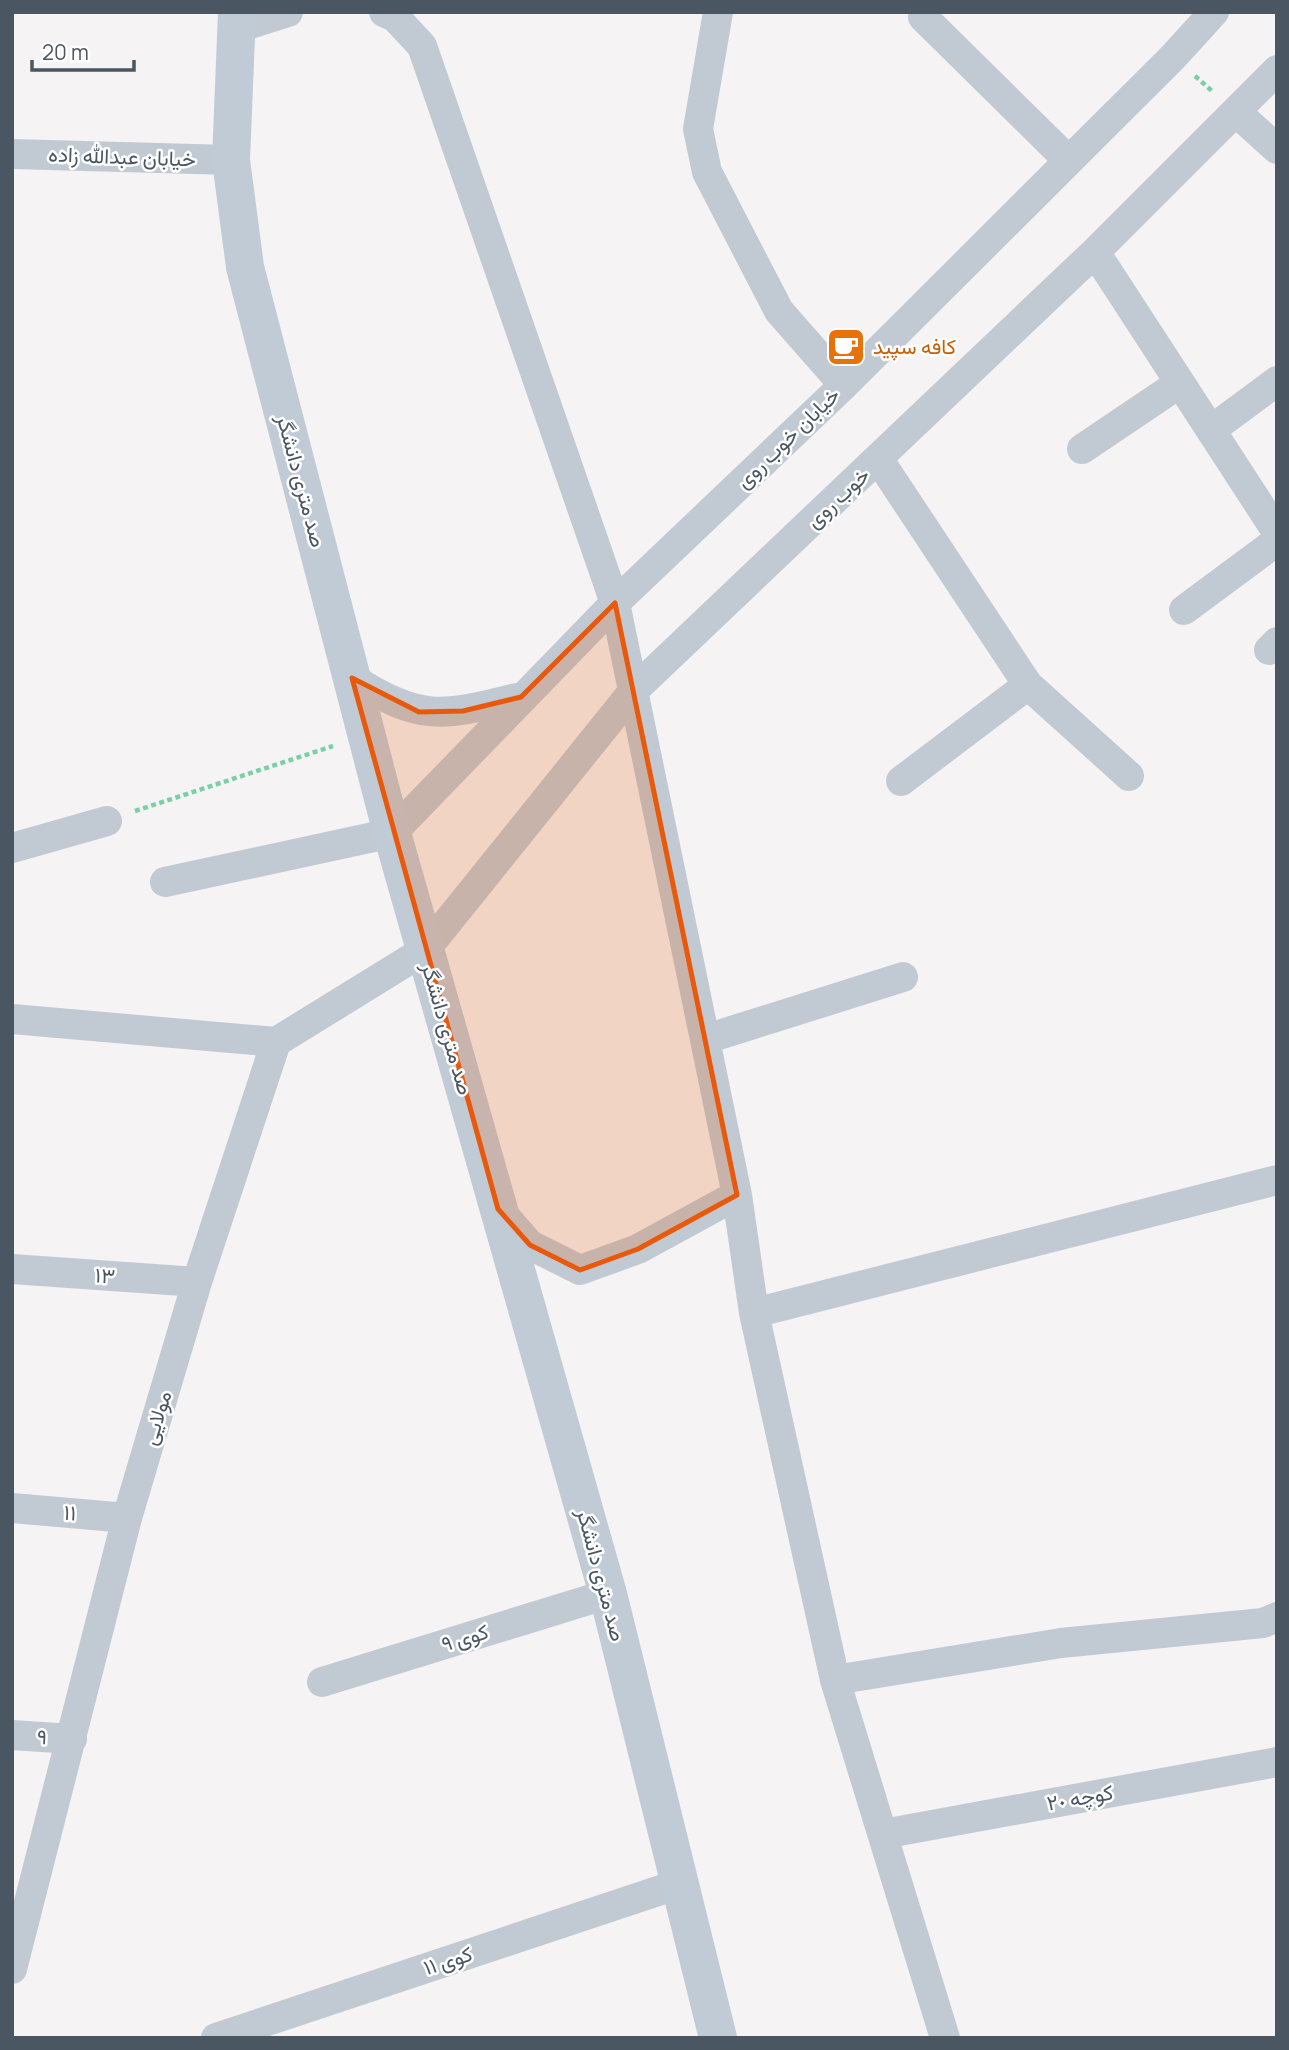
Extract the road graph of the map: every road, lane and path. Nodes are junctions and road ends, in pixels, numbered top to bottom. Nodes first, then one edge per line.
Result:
1 (288, 12) edge
2 (384, 12) edge
3 (424, 12) edge
4 (718, 12) edge
5 (1214, 12) edge
6 (923, 17) dead end
7 (237, 20) edge
8 (422, 46) junction
9 (1173, 57) junction
10 (1277, 70) edge
11 (1236, 112) junction
12 (1277, 149) edge
13 (12, 154) edge
14 (231, 160) junction
15 (1068, 160) junction
16 (1094, 252) junction
17 (1277, 381) edge
18 (1180, 383) junction
19 (844, 386) junction
20 (1210, 430) junction
21 (1082, 449) dead end
22 (879, 460) junction
23 (1277, 532) edge
24 (1277, 541) edge
25 (615, 603) junction
26 (1184, 610) dead end
27 (352, 678) junction
28 (1028, 685) junction
29 (635, 689) junction
30 (521, 696) junction
31 (367, 734) junction
32 (1129, 776) dead end
33 (901, 781) dead end
34 (107, 821) joint
35 (391, 833) junction
36 (12, 848) edge
37 (165, 882) dead end
38 (425, 950) junction
39 (902, 977) dead end
40 (12, 1019) edge
41 (706, 1040) junction
42 (276, 1042) junction
43 (1277, 1180) edge
44 (737, 1195) junction
45 (498, 1209) junction
46 (12, 1269) edge
47 (197, 1282) junction
48 (754, 1313) junction
49 (12, 1508) edge
50 (127, 1518) junction
51 (608, 1594) junction
52 (1277, 1617) edge
53 (835, 1680) junction
54 (322, 1682) dead end
55 (12, 1735) edge
56 (72, 1739) junction
57 (1277, 1762) edge
58 (883, 1834) junction
59 (679, 1884) junction
60 (12, 1969) edge
61 (216, 2038) edge
62 (718, 2038) edge
63 (945, 2038) edge

1 - 7 street
2 - 8 street
3 - 8 street
4 - 19 street
5 - 9 street, خیابان خوب روی
6 - 15 street
7 - 14 main road, صد متری دانشگر
8 - 25 street
9 - 11 path
9 - 15 street, خیابان خوب روی
10 - 11 street, خوب روی
11 - 12 street
11 - 16 street, خوب روی
13 - 14 street, خیابان عبدالله زاده
14 - 27 main road, صد متری دانشگر
15 - 19 street, خیابان خوب روی
16 - 18 street
16 - 22 street, خوب روی
17 - 20 street
18 - 20 street
18 - 21 street
19 - 25 street, خیابان خوب روی
20 - 23 street
22 - 28 street
22 - 29 street, خوب روی
24 - 26 street
25 - 29 street
25 - 30 street, خیابان خوب روی
27 - 30 street
27 - 31 main road, صد متری دانشگر
28 - 32 street
28 - 33 street
29 - 38 street, خوب روی
29 - 41 street
30 - 35 street, خیابان خوب روی
31 - 34 path
31 - 35 main road, صد متری دانشگر
34 - 36 street
35 - 37 street
35 - 38 main road, صد متری دانشگر
38 - 42 street
38 - 45 main road, صد متری دانشگر
39 - 41 street
40 - 42 street
41 - 44 street
42 - 47 street, مولایی
43 - 48 street
44 - 45 street
44 - 48 street
45 - 51 main road, صد متری دانشگر
46 - 47 street, ۱۳
47 - 50 street, مولایی
48 - 53 street
49 - 50 street, ۱۱
50 - 56 street, مولایی
51 - 54 street, کوی ۹
51 - 59 main road, صد متری دانشگر
52 - 53 street
53 - 58 street
55 - 56 street, ۹
56 - 60 street, مولایی
57 - 58 street, کوچە ٢٠
58 - 63 street
59 - 61 street, کوی ۱۱
59 - 62 main road, صد متری دانشگر

